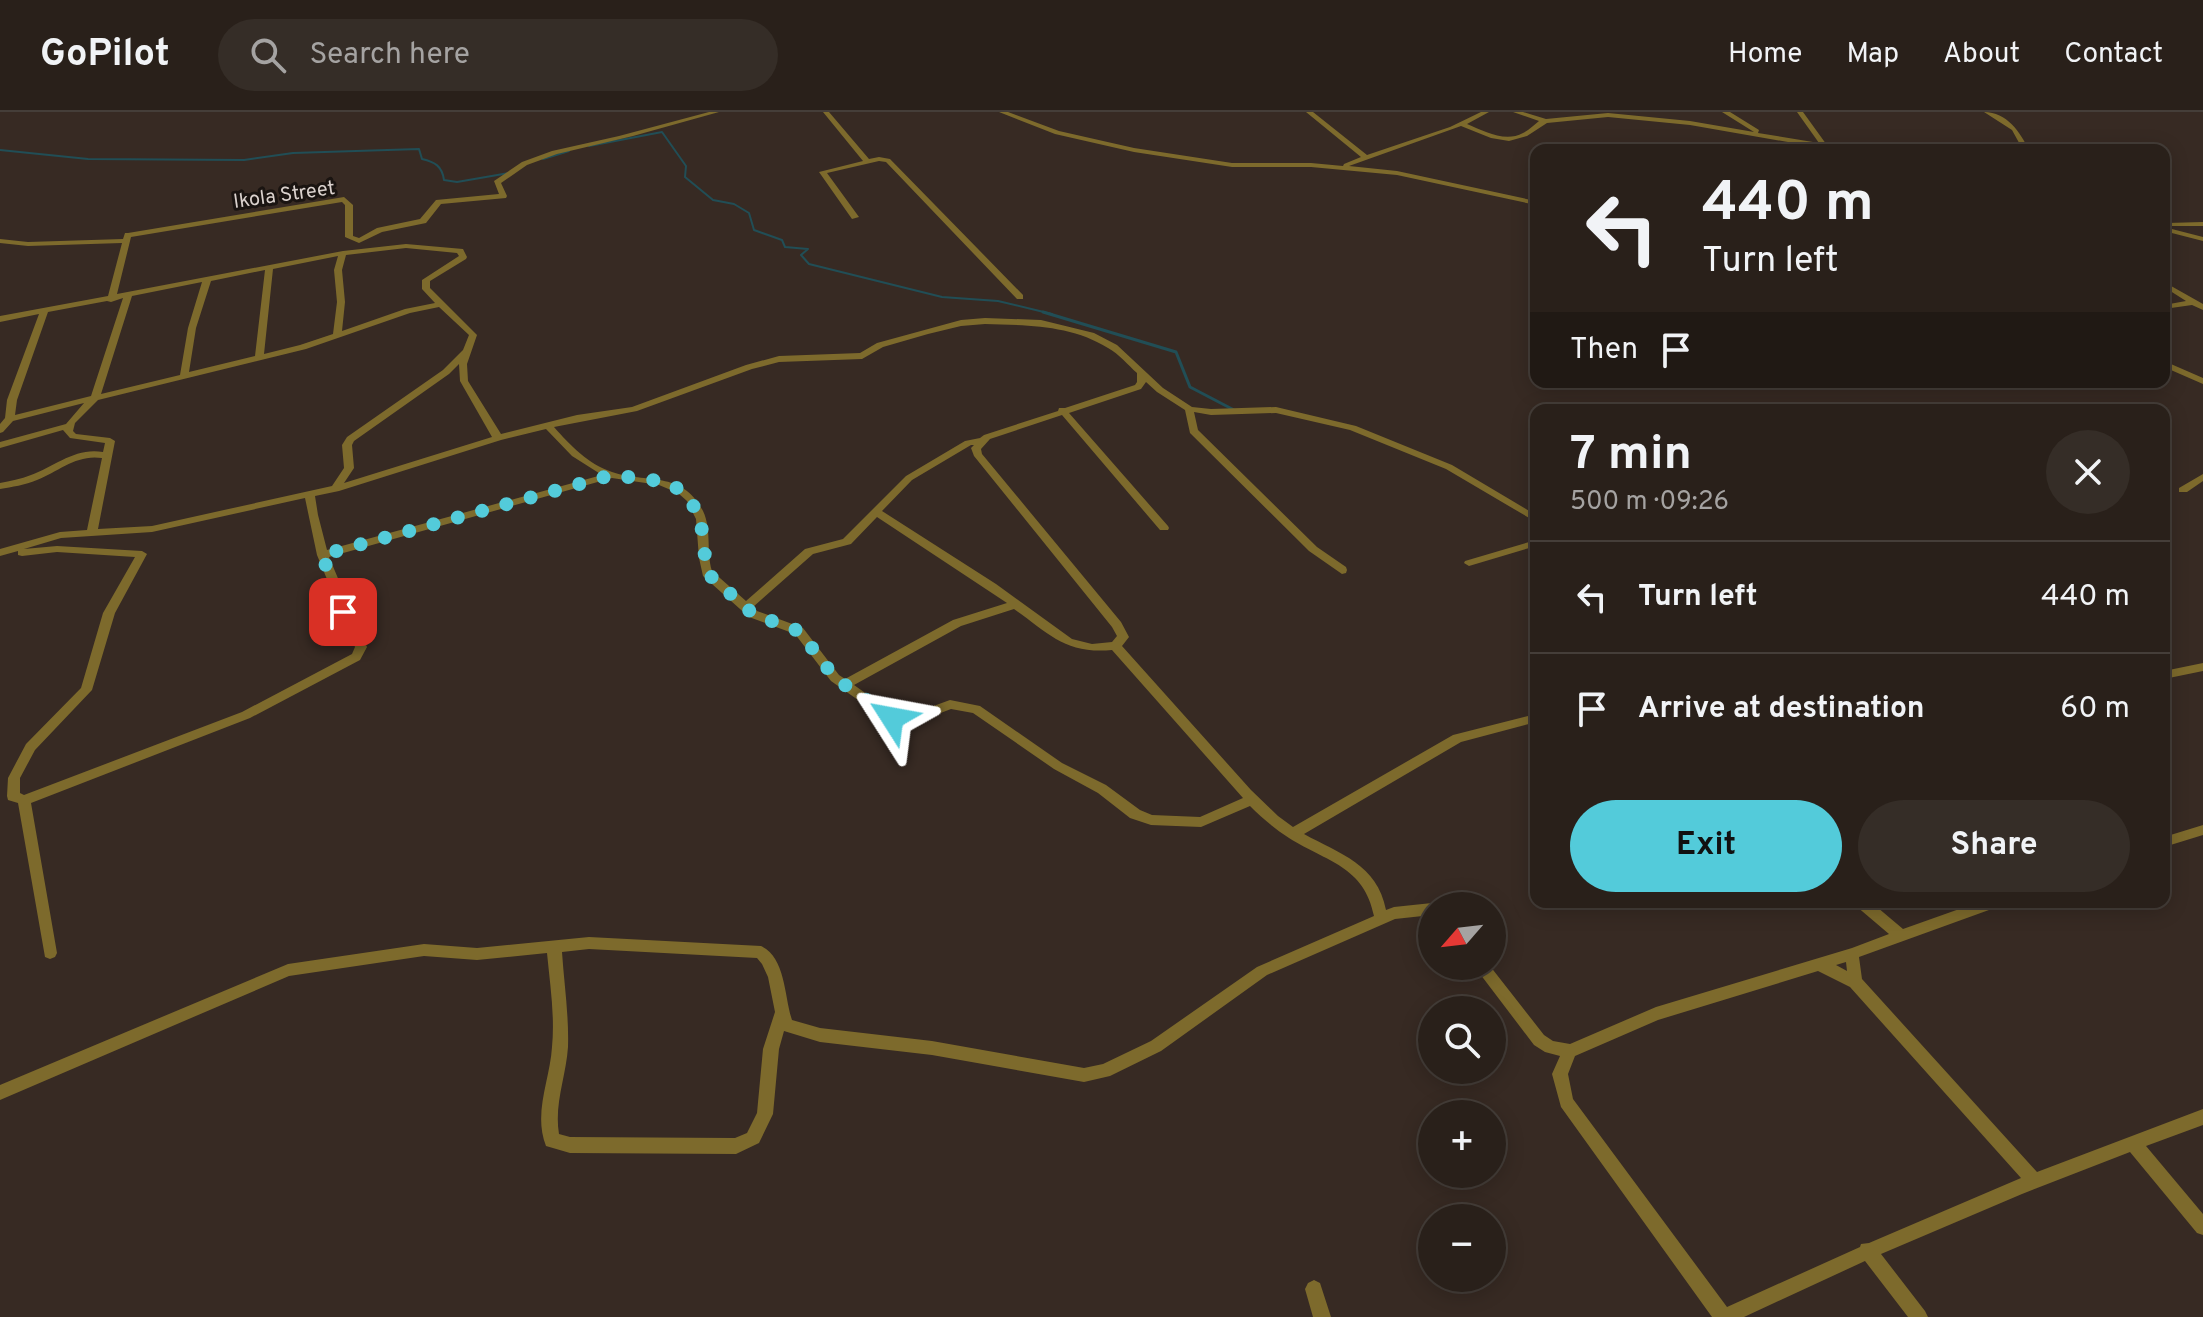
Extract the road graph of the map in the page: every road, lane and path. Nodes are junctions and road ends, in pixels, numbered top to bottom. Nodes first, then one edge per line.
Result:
1 (676, 112) edge
2 (716, 112) edge
3 (826, 112) edge
4 (1002, 112) edge
5 (1309, 112) edge
6 (1486, 112) edge
7 (1516, 112) edge
8 (1725, 112) edge
9 (1800, 112) edge
10 (1987, 112) edge
11 (681, 121) junction
12 (1546, 121) junction
13 (1462, 124) junction
14 (1781, 138) junction
15 (1808, 144) edge
16 (1823, 144) edge
17 (2023, 144) edge
18 (1365, 157) junction
19 (867, 161) junction
20 (1335, 167) junction
21 (1530, 202) edge
22 (855, 217) dead end
23 (2203, 224) edge
24 (2170, 227) edge
25 (2170, 229) edge
26 (2203, 239) edge
27 (0, 241) edge
28 (124, 241) junction
29 (343, 253) junction
30 (269, 268) junction
31 (207, 281) junction
32 (2170, 288) edge
33 (128, 296) junction
34 (1020, 297) dead end
35 (111, 300) junction
36 (441, 304) junction
37 (2200, 305) edge
38 (2170, 307) edge
39 (44, 311) junction
40 (0, 319) edge
41 (337, 336) junction
42 (471, 348) junction
43 (259, 358) junction
44 (2170, 367) edge
45 (1141, 371) junction
46 (184, 375) junction
47 (2203, 381) edge
48 (95, 398) junction
49 (1189, 409) junction
50 (1062, 410) junction
51 (3, 424) edge
52 (548, 425) junction
53 (69, 426) junction
54 (498, 438) junction
55 (982, 441) junction
56 (0, 445) edge
57 (108, 456) junction
58 (612, 475) junction
59 (2203, 477) edge
60 (0, 486) edge
61 (335, 489) junction
62 (2183, 490) dead end
63 (310, 494) junction
64 (876, 512) junction
65 (1530, 515) edge
66 (1164, 528) dead end
67 (92, 532) junction
68 (1530, 545) edge
69 (322, 555) junction
70 (0, 556) edge
71 (1469, 563) dead end
72 (1342, 570) dead end
73 (1016, 604) junction
74 (745, 608) junction
75 (1115, 646) junction
76 (2203, 667) edge
77 (2170, 674) edge
78 (845, 685) junction
79 (1530, 720) edge
80 (24, 800) junction
81 (1252, 800) junction
82 (2203, 830) edge
83 (1293, 834) junction
84 (2170, 840) edge
85 (1868, 908) edge
86 (1978, 908) edge
87 (1418, 909) edge
88 (1381, 918) junction
89 (1901, 936) junction
90 (554, 946) junction
91 (50, 953) dead end
92 (1852, 954) junction
93 (1819, 964) junction
94 (1492, 980) edge
95 (1855, 982) junction
96 (781, 1014) junction
97 (1570, 1051) junction
98 (0, 1093) edge
99 (2203, 1117) edge
100 (2134, 1144) junction
101 (2034, 1180) junction
102 (2203, 1227) edge
103 (1867, 1250) junction
104 (1314, 1289) dead end
105 (1322, 1317) edge
106 (1724, 1317) edge
107 (1919, 1317) edge

1 - 11 street
2 - 11 street, Ikola Street
3 - 19 street
4 - 20 street
5 - 18 street
6 - 13 street
7 - 12 street
8 - 14 street
9 - 16 street
10 - 17 street
11 - 28 street, Ikola Street
12 - 13 street
12 - 14 street
13 - 18 street
14 - 15 street
18 - 20 street
19 - 22 street
19 - 34 street
20 - 21 street
23 - 24 street
25 - 26 street
27 - 28 street
28 - 35 street
29 - 30 street
29 - 36 street
29 - 41 street
30 - 31 street
30 - 43 street
31 - 33 street
31 - 46 street
32 - 37 street
33 - 35 street
33 - 48 street
35 - 39 street
36 - 41 street
36 - 42 street
37 - 38 street
39 - 40 street
39 - 51 street
41 - 43 street
42 - 54 street
42 - 61 street
43 - 46 street
44 - 47 street
45 - 49 street
45 - 50 street
45 - 52 street
46 - 48 street
48 - 51 street
48 - 53 street
49 - 65 street
49 - 72 street
50 - 55 street
50 - 66 street
52 - 54 street
52 - 58 street
53 - 56 street
53 - 57 street
54 - 61 street
55 - 64 street
55 - 75 street
57 - 60 street
57 - 67 street
58 - 69 street
58 - 74 street
59 - 62 street
61 - 63 street
63 - 67 street
63 - 69 street
64 - 73 street
64 - 74 street
67 - 70 street
68 - 71 street
69 - 80 street
70 - 80 street
73 - 75 street
73 - 78 street
74 - 78 street
75 - 81 street
76 - 77 street
78 - 81 street
79 - 83 street
80 - 91 street
81 - 83 street
82 - 84 street
83 - 88 street
85 - 89 street
86 - 89 street
87 - 88 street
88 - 96 street
89 - 92 street
90 - 96 street
90 - 96 street
90 - 98 street
92 - 93 street
92 - 95 street
93 - 95 street
93 - 97 street
94 - 97 street
95 - 101 street
97 - 106 street
99 - 100 street
100 - 101 street
100 - 102 street
101 - 103 street
103 - 106 street
103 - 107 street
104 - 105 street

